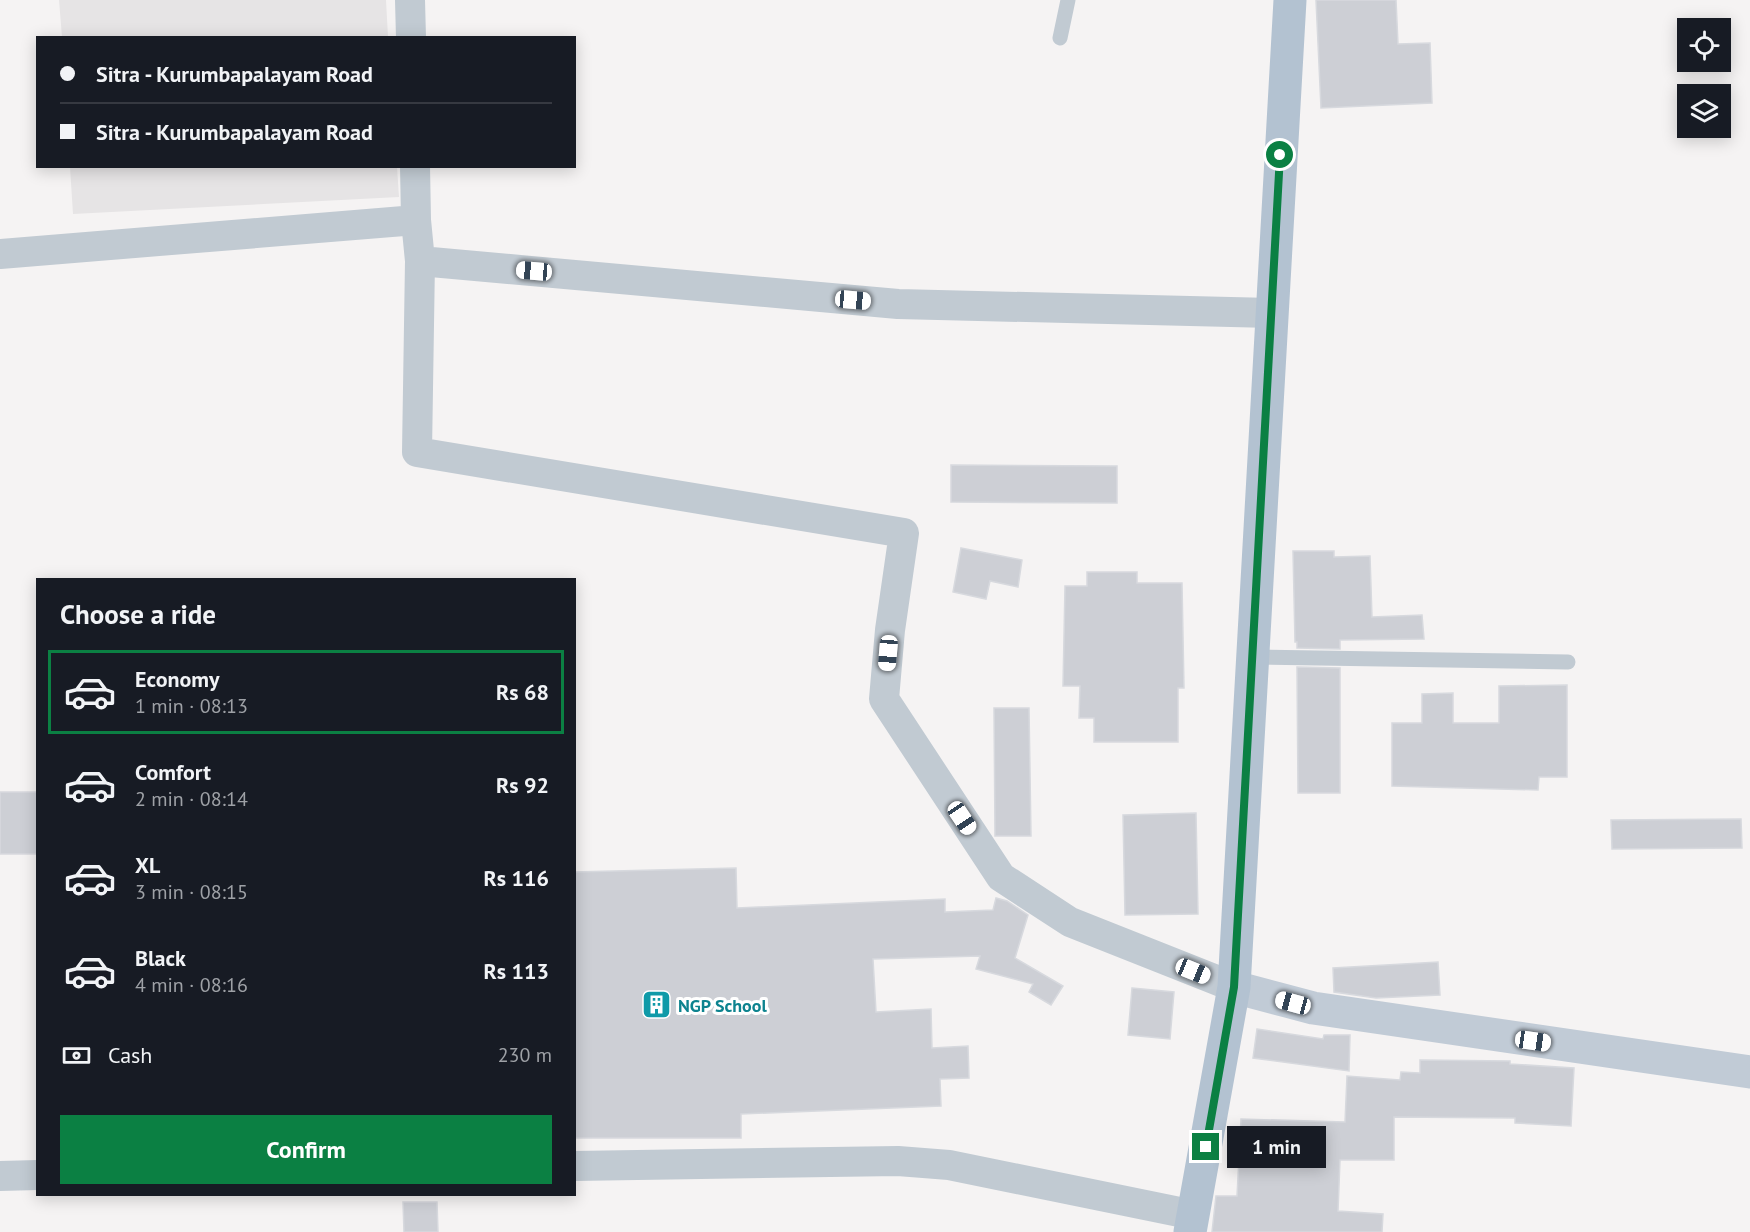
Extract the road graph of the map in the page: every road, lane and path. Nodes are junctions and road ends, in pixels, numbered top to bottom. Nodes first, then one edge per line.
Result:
1 (410, 0) edge
2 (1068, 0) edge
3 (1290, 0) edge
4 (411, 36) edge
5 (1060, 38) dead end
6 (415, 168) edge
7 (416, 220) junction
8 (0, 254) edge
9 (420, 261) junction
10 (1272, 313) junction
11 (1252, 657) junction
12 (1568, 662) dead end
13 (1234, 987) junction
14 (1750, 1072) edge
15 (576, 1166) edge
16 (36, 1175) edge
17 (0, 1176) edge
18 (1192, 1223) edge

1 - 4 street
2 - 5 lane
3 - 10 main road
6 - 7 street
7 - 8 street
7 - 9 street
9 - 10 street
9 - 13 street
10 - 11 main road
11 - 12 lane
11 - 13 main road
13 - 14 street
13 - 18 main road
15 - 18 street
16 - 17 street

